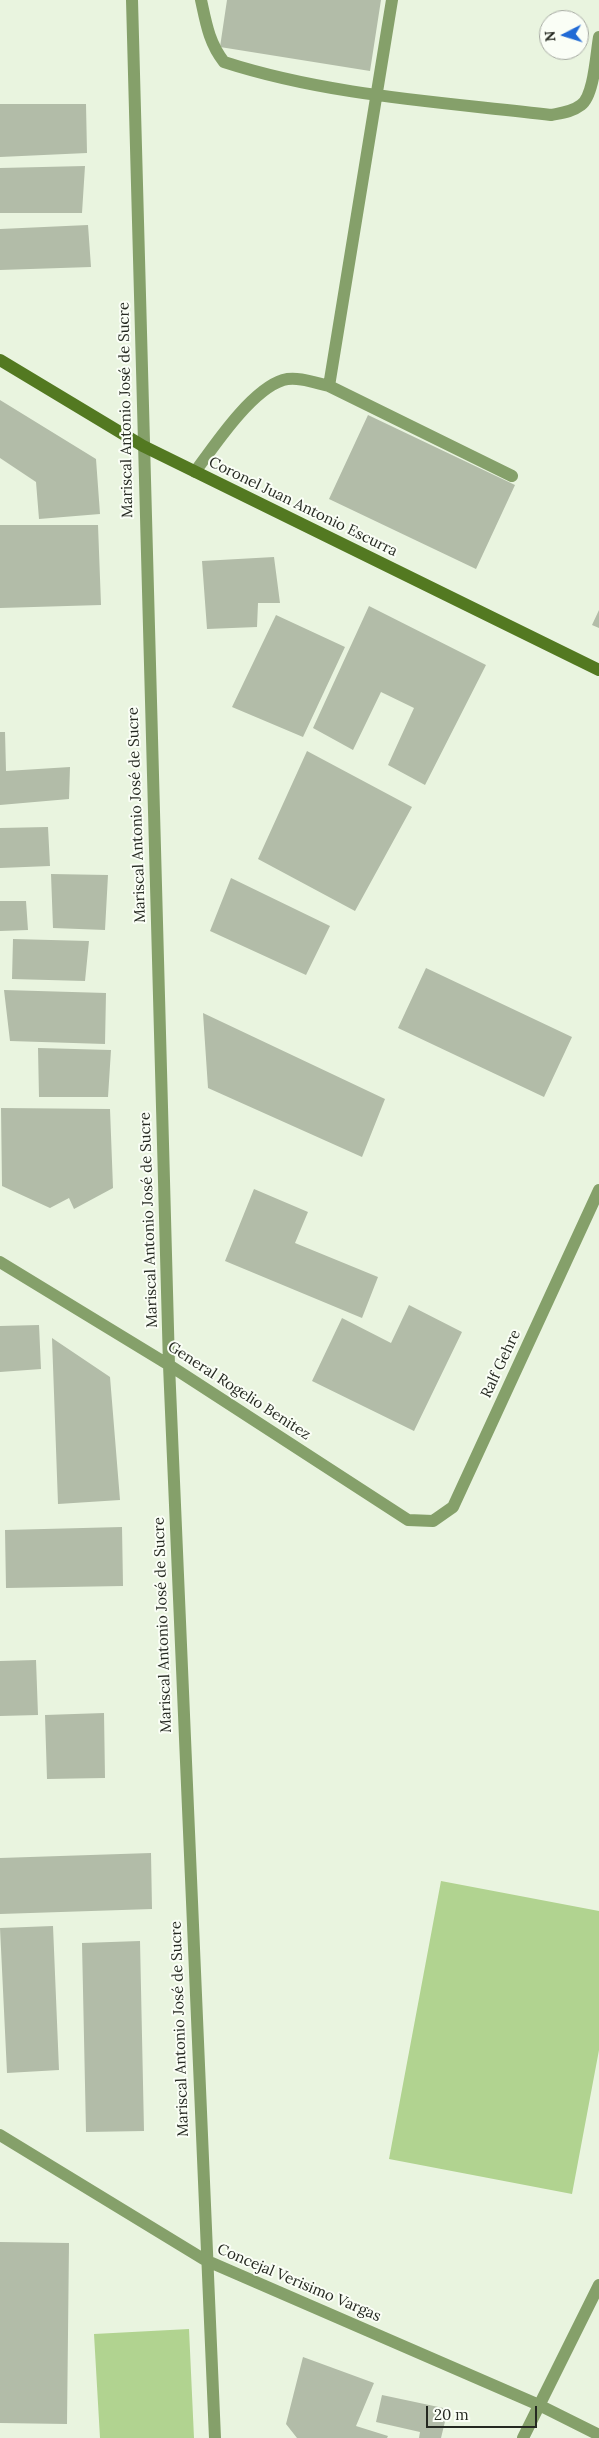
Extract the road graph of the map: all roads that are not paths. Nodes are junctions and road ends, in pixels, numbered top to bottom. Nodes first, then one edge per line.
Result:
1 (132, 0) edge
2 (201, 0) edge
3 (392, 0) edge
4 (599, 37) edge
5 (375, 94) junction
6 (0, 360) edge
7 (329, 386) junction
8 (143, 446) junction
9 (195, 472) junction
10 (512, 476) dead end
11 (599, 670) edge
12 (599, 1190) edge
13 (0, 1262) edge
14 (169, 1365) junction
15 (408, 1520) joint
16 (0, 2135) edge
17 (206, 2260) junction
18 (599, 2285) edge
19 (539, 2405) junction
20 (599, 2435) edge
21 (215, 2438) edge
22 (523, 2438) edge

1 - 8 street, Mariscal Antonio José de Sucre
2 - 5 street
3 - 5 street
4 - 5 street
5 - 7 street
6 - 8 street, Coronel Juan Antonio Escurra
7 - 9 street
7 - 10 street
8 - 9 street, Coronel Juan Antonio Escurra
8 - 14 street, Mariscal Antonio José de Sucre
9 - 11 street, Coronel Juan Antonio Escurra
12 - 15 street, Ralf Gehre
13 - 14 street, General Rogelio Benitez
14 - 15 street, General Rogelio Benitez
14 - 17 street, Mariscal Antonio José de Sucre
16 - 17 street, Concejal Verisimo Vargas
17 - 19 street, Concejal Verisimo Vargas
17 - 21 street, Mariscal Antonio José de Sucre
18 - 19 street
19 - 20 street, Concejal Verisimo Vargas
19 - 22 street

